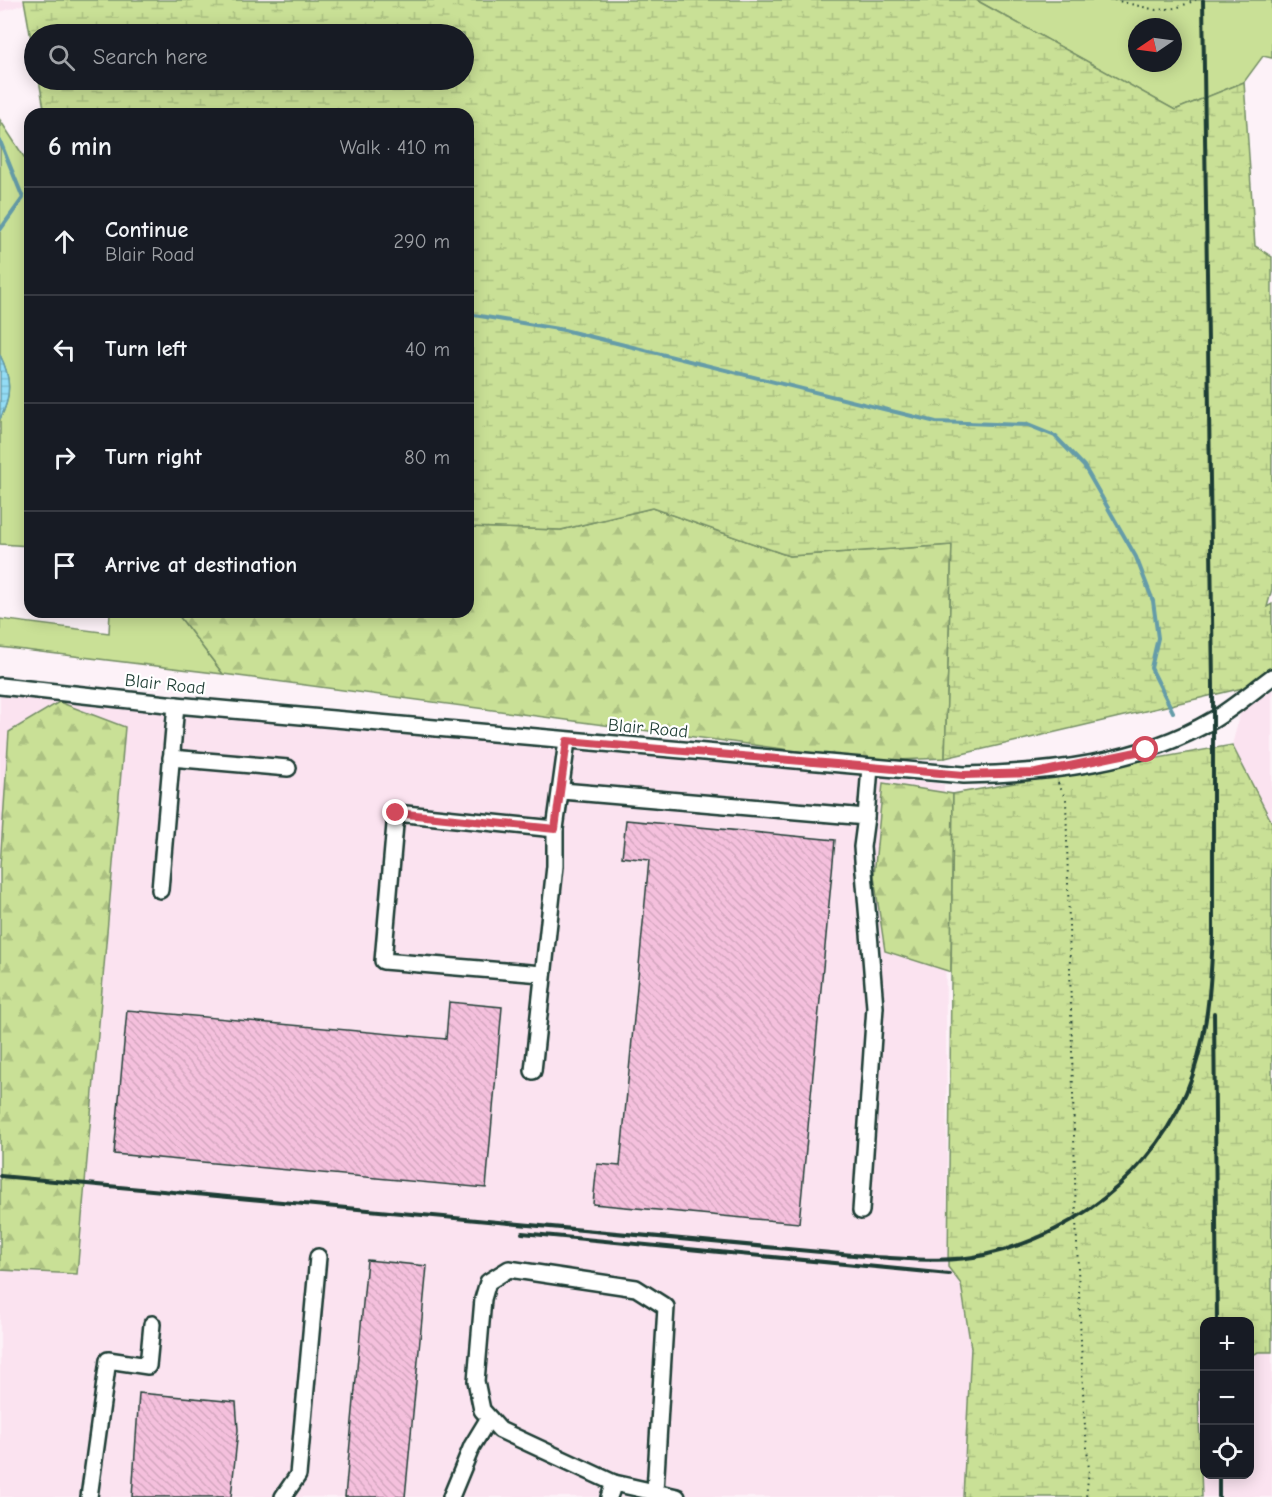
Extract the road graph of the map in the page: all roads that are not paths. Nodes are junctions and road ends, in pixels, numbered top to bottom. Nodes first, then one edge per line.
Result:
1 (1272, 677) edge
2 (0, 686) edge
3 (176, 705) junction
4 (567, 741) junction
5 (171, 758) junction
6 (870, 767) junction
7 (288, 768) dead end
8 (562, 791) junction
9 (866, 817) junction
10 (555, 829) junction
11 (160, 890) dead end
12 (542, 974) junction
13 (533, 1071) dead end
14 (861, 1211) dead end
15 (318, 1257) dead end
16 (152, 1324) dead end
17 (489, 1418) junction
18 (611, 1490) edge
19 (655, 1491) junction
20 (89, 1497) edge
21 (283, 1497) edge
22 (451, 1497) edge
23 (677, 1497) edge

1 - 6 street, Blair Road
2 - 3 street, Blair Road
3 - 4 street, Blair Road
3 - 5 street
4 - 6 street, Blair Road
4 - 8 street
5 - 7 street
5 - 11 street
6 - 9 street
8 - 9 street
8 - 10 street
9 - 14 street
10 - 12 street
10 - 12 street
12 - 13 street
15 - 21 street
16 - 20 street
17 - 18 street
17 - 19 street
17 - 22 street
18 - 19 street
19 - 23 street

